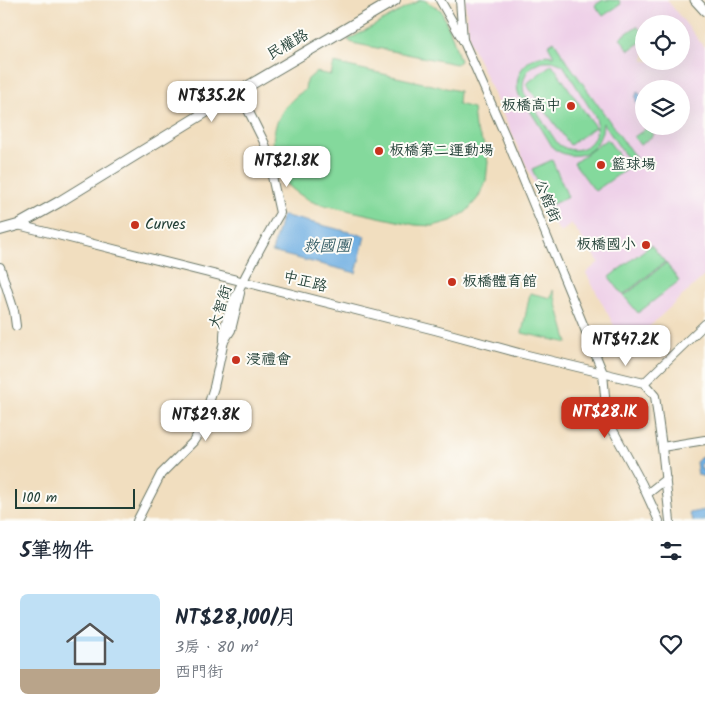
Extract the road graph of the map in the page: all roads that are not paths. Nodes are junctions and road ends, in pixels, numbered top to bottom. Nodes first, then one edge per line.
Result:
1 (395, 0) edge
2 (440, 0) edge
3 (460, 0) edge
4 (695, 0) edge
5 (705, 11) edge
6 (464, 42) junction
7 (239, 92) junction
8 (18, 225) junction
9 (0, 230) edge
10 (0, 267) edge
11 (0, 276) edge
12 (243, 282) junction
13 (7, 290) junction
14 (705, 324) edge
15 (16, 326) dead end
16 (602, 373) junction
17 (644, 383) junction
18 (705, 440) edge
19 (662, 447) junction
20 (666, 479) junction
21 (647, 494) junction
22 (137, 521) edge
23 (659, 521) edge
24 (670, 521) edge

1 - 7 main road, 民權路
2 - 6 street
3 - 6 street
4 - 5 street
6 - 16 street, 公館街
7 - 8 main road, 民權路
7 - 12 street, 大智街
8 - 9 main road, 中正路
8 - 12 street, 中正路
10 - 13 street
11 - 13 street
12 - 16 street, 中正路
12 - 22 street, 大智街
13 - 15 street
14 - 17 street
16 - 17 street, 中正路
16 - 21 street, 公館街
17 - 19 street
18 - 19 street
19 - 20 street
20 - 21 street
20 - 24 street
21 - 23 street, 公館街

